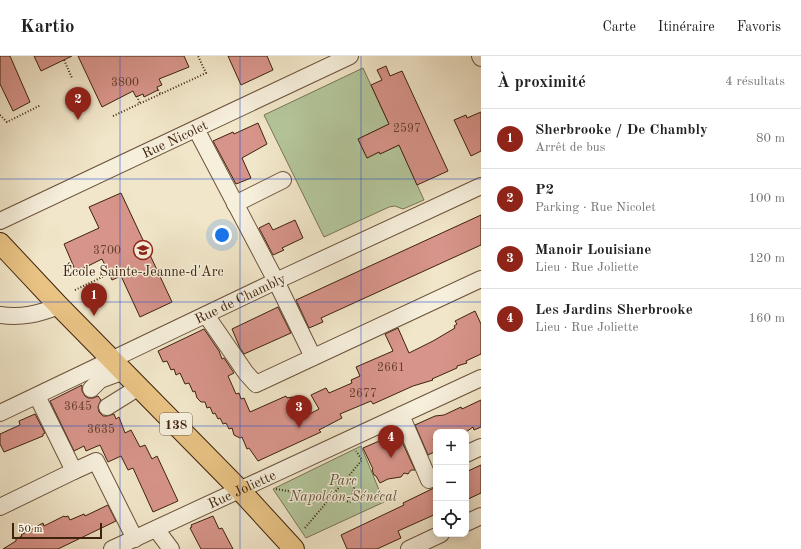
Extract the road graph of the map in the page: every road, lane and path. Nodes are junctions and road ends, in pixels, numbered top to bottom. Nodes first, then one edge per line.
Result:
1 (198, 56) edge
2 (350, 56) edge
3 (64, 60) dead end
4 (72, 78) dead end
5 (158, 90) dead end
6 (161, 95) junction
7 (137, 96) dead end
8 (140, 104) junction
9 (41, 106) dead end
10 (0, 115) edge
11 (113, 116) dead end
12 (196, 128) junction
13 (283, 180) dead end
14 (481, 186) edge
15 (235, 204) junction
16 (0, 222) edge
17 (0, 244) edge
18 (120, 273) dead end
19 (481, 279) edge
20 (276, 281) junction
21 (75, 290) dead end
22 (59, 306) junction
23 (0, 315) edge
24 (206, 315) junction
25 (313, 357) junction
26 (118, 365) junction
27 (481, 378) edge
28 (139, 387) junction
29 (91, 389) dead end
30 (37, 396) junction
31 (107, 407) dead end
32 (0, 413) edge
33 (401, 415) junction
34 (481, 447) edge
35 (469, 453) edge
36 (358, 454) dead end
37 (74, 471) junction
38 (433, 472) edge
39 (343, 482) junction
40 (273, 489) dead end
41 (239, 490) junction
42 (329, 499) junction
43 (0, 507) edge
44 (481, 516) edge
45 (469, 522) edge
46 (306, 528) dead end
47 (156, 529) junction
48 (434, 537) edge
49 (134, 539) junction
50 (412, 547) edge
51 (112, 549) edge
52 (171, 549) edge
53 (294, 549) edge

1 - 6 path
2 - 12 street, Rue Nicolet
3 - 4 path
5 - 6 path
6 - 8 path
7 - 8 path
8 - 11 path
9 - 10 path
12 - 15 street
12 - 16 street, Rue Nicolet
13 - 15 street
14 - 20 street, Rue de Chambly
15 - 20 street
17 - 22 main road, 138
18 - 21 path
19 - 25 street
20 - 24 street, Rue de Chambly
20 - 25 street
22 - 23 street
22 - 26 main road, 138
24 - 25 street
24 - 26 street, Rue de Chambly
26 - 28 main road, 138
26 - 29 street
26 - 30 street, Rue de Chambly
27 - 33 street, Rue Joliette
28 - 31 street
28 - 41 main road, 138
30 - 32 street, Rue de Chambly
30 - 37 street
33 - 38 street
33 - 41 street, Rue Joliette
34 - 35 street
36 - 39 path
37 - 43 street
37 - 49 street
39 - 42 path
39 - 42 path
40 - 42 path
41 - 47 street, Rue Joliette
41 - 53 main road, 138
42 - 46 path
44 - 45 street
47 - 49 street, Rue Joliette
47 - 52 street
48 - 50 street
49 - 51 street, Rue Joliette

